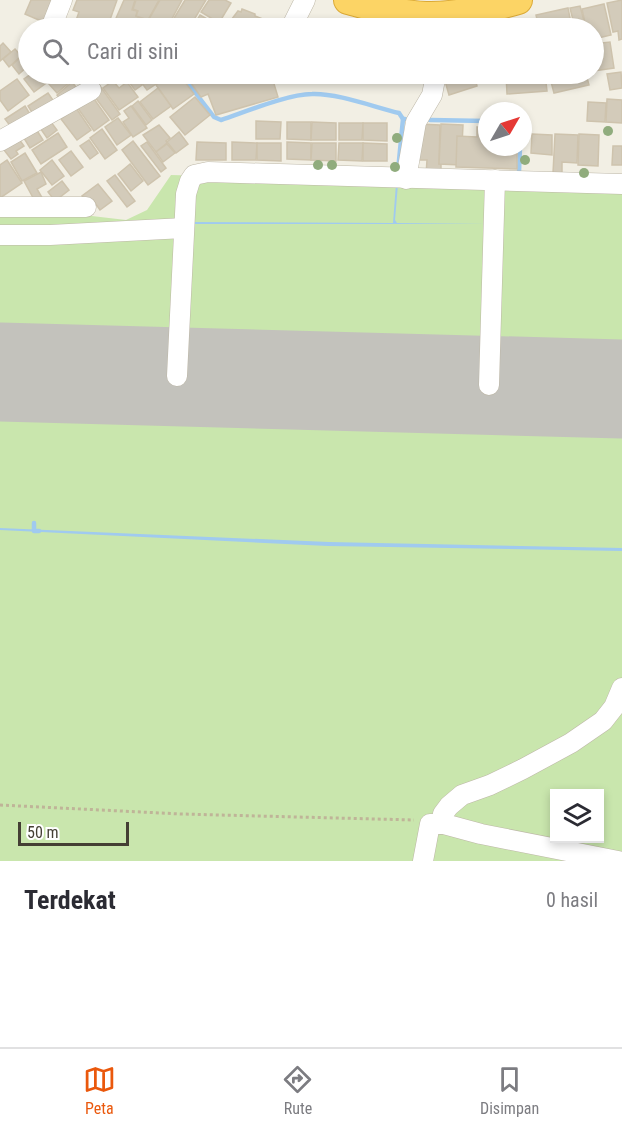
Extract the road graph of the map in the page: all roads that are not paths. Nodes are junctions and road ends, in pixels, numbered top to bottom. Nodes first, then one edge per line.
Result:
1 (62, 0) edge
2 (305, 0) edge
3 (348, 0) edge
4 (518, 0) edge
5 (484, 4) edge
6 (55, 18) edge
7 (296, 18) edge
8 (427, 18) edge
9 (457, 18) edge
10 (434, 84) edge
11 (91, 90) dead end
12 (0, 141) edge
13 (406, 179) junction
14 (495, 180) junction
15 (622, 184) edge
16 (0, 207) edge
17 (86, 207) dead end
18 (184, 228) junction
19 (0, 235) edge
20 (177, 376) dead end
21 (489, 385) dead end
22 (622, 688) edge
23 (436, 824) junction
24 (423, 861) edge
25 (618, 861) edge

1 - 6 street
2 - 7 street
3 - 8 highway
4 - 5 highway
5 - 9 highway
10 - 13 street
11 - 12 street
13 - 14 street
13 - 18 street
14 - 15 street
14 - 21 street
16 - 17 street
18 - 19 street
18 - 20 street
22 - 23 street
23 - 24 street
23 - 25 street

